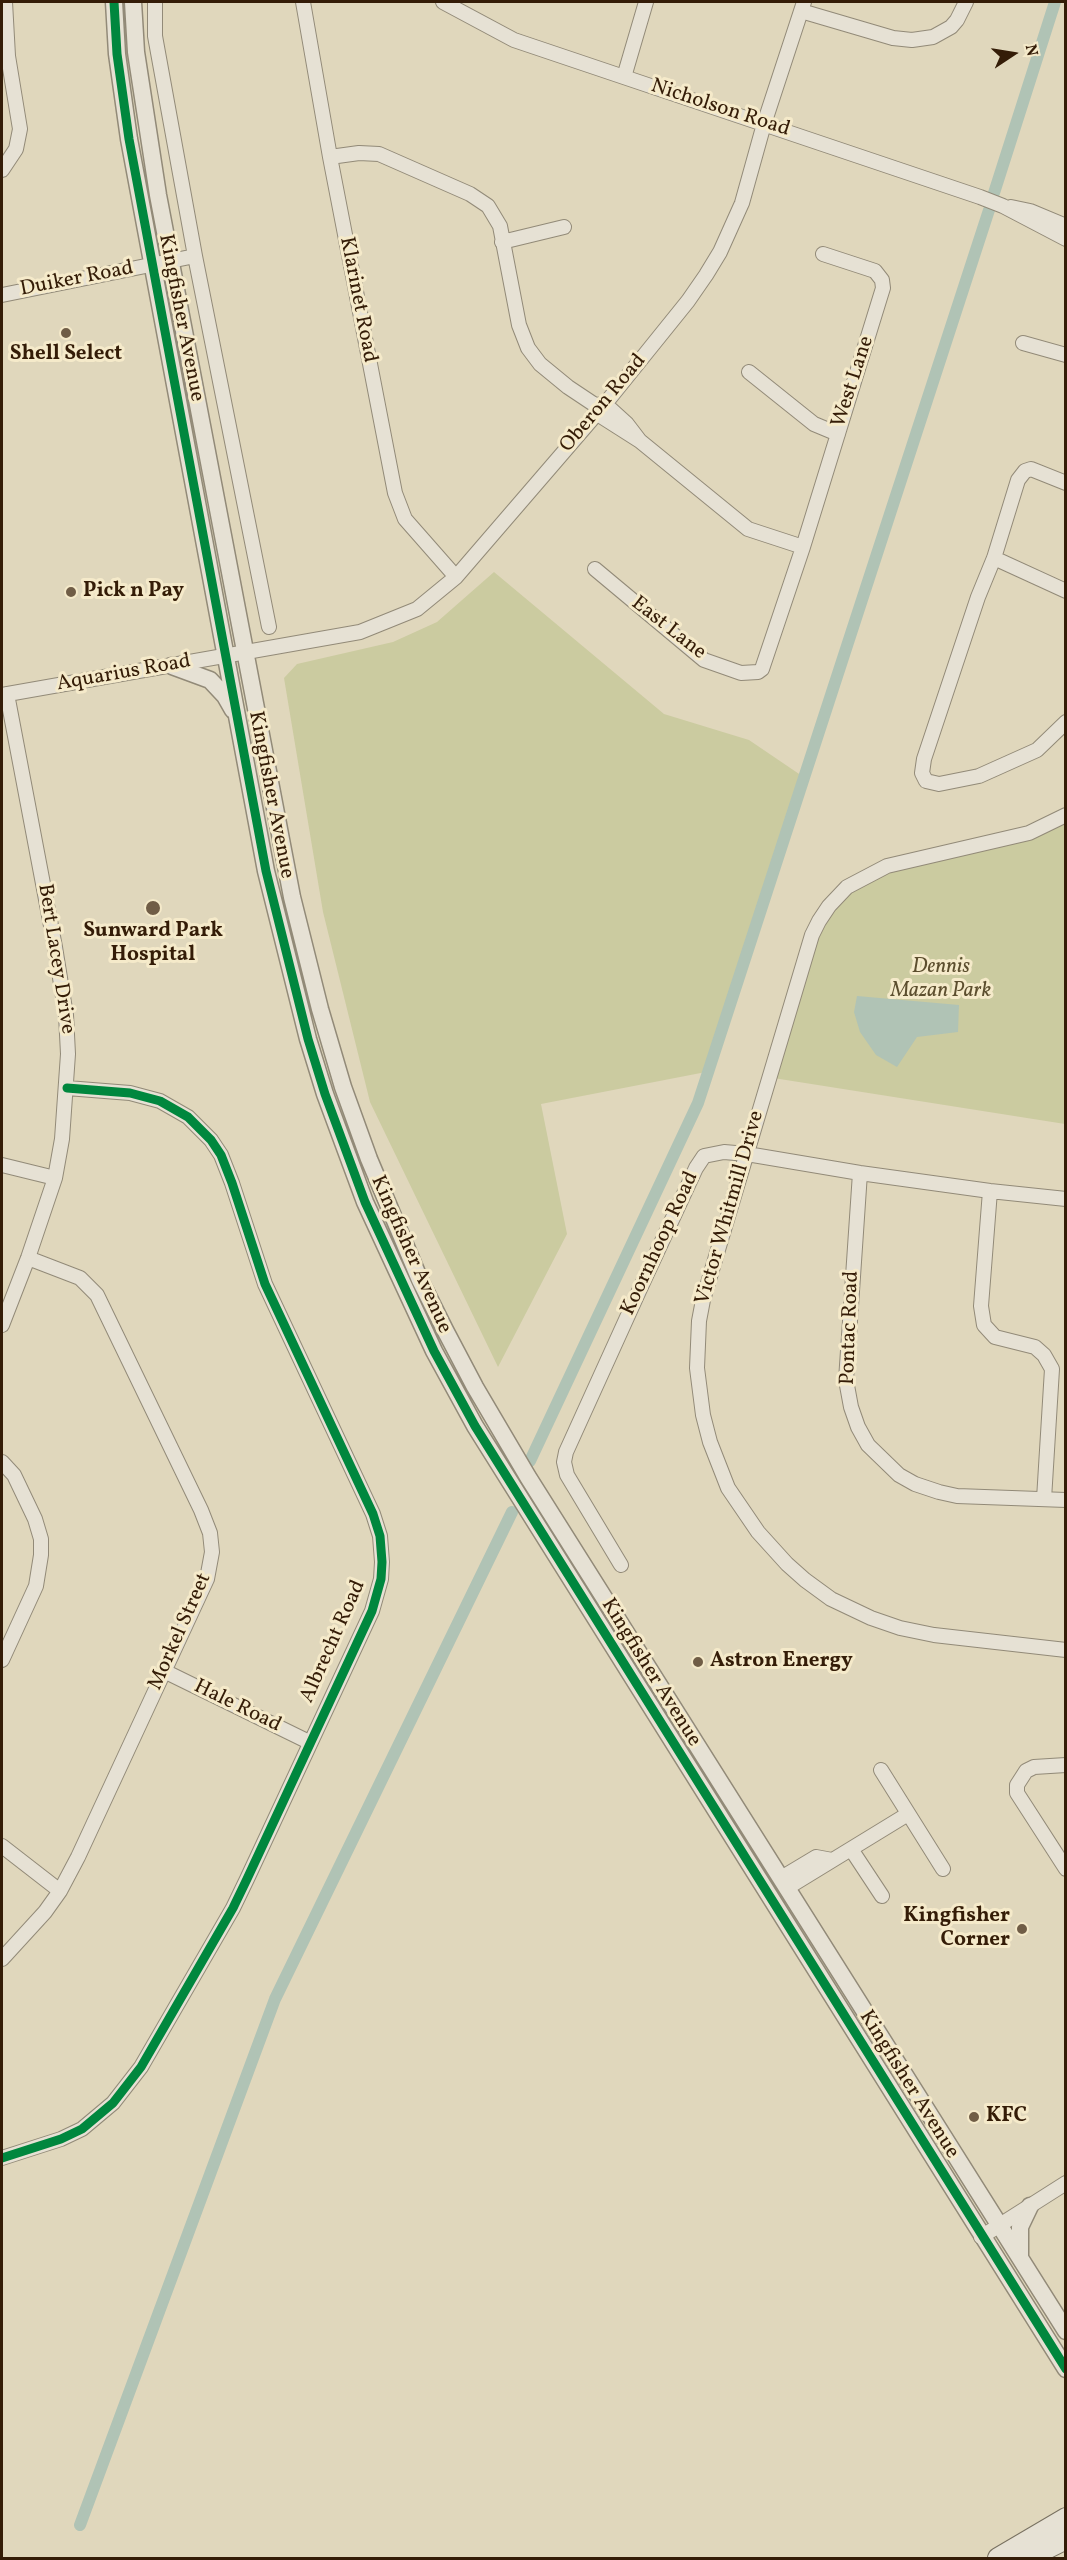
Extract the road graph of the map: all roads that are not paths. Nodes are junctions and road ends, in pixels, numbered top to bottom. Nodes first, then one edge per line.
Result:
1 (4, 2) edge
2 (114, 2) edge
3 (133, 2) edge
4 (155, 2) edge
5 (303, 2) edge
6 (443, 2) edge
7 (646, 2) edge
8 (966, 2) edge
9 (803, 6) edge
10 (624, 77) junction
11 (764, 124) junction
12 (330, 157) junction
13 (2, 170) edge
14 (1003, 206) junction
15 (1065, 226) edge
16 (564, 227) dead end
17 (1065, 239) edge
18 (502, 242) junction
19 (823, 254) dead end
20 (195, 256) junction
21 (172, 260) junction
22 (152, 264) junction
23 (2, 295) edge
24 (1023, 343) dead end
25 (1065, 355) edge
26 (749, 372) dead end
27 (599, 408) junction
28 (837, 434) junction
29 (1065, 483) edge
30 (803, 547) junction
31 (994, 558) junction
32 (595, 569) dead end
33 (456, 577) junction
34 (1065, 591) edge
35 (269, 627) dead end
36 (246, 652) junction
37 (226, 656) junction
38 (172, 666) junction
39 (4, 694) edge
40 (237, 718) junction
41 (1065, 722) edge
42 (1065, 815) edge
43 (67, 1088) junction
44 (747, 1154) junction
45 (2, 1165) edge
46 (860, 1173) junction
47 (54, 1178) junction
48 (990, 1191) junction
49 (1065, 1199) edge
50 (28, 1258) junction
51 (2, 1325) edge
52 (2, 1462) edge
53 (1044, 1499) junction
54 (1065, 1500) edge
55 (621, 1564) dead end
56 (1065, 1650) edge
57 (2, 1660) edge
58 (164, 1671) junction
59 (309, 1742) junction
60 (1065, 1766) edge
61 (881, 1770) dead end
62 (908, 1814) junction
63 (2, 1846) edge
64 (851, 1849) junction
65 (943, 1869) dead end
66 (1065, 1869) edge
67 (784, 1883) junction
68 (60, 1891) junction
69 (882, 1896) dead end
70 (2, 1959) edge
71 (2, 2158) edge
72 (1065, 2183) edge
73 (1030, 2206) junction
74 (998, 2225) junction
75 (981, 2236) junction
76 (1020, 2259) junction
77 (1065, 2331) edge
78 (1065, 2368) edge
79 (1065, 2518) edge
80 (1065, 2539) edge
81 (998, 2559) edge
82 (1028, 2559) edge

1 - 13 street
2 - 22 street, Kingfisher Avenue
3 - 21 street, Kingfisher Avenue
4 - 20 street
5 - 12 street, Klarinet Road
6 - 10 street, Nicholson Road
7 - 10 street
8 - 9 street
9 - 11 street, Oberon Road
10 - 11 street, Nicholson Road
11 - 14 street, Nicholson Road
11 - 27 street, Oberon Road
12 - 18 street
12 - 33 street, Klarinet Road
14 - 15 street, Nicholson Road
14 - 17 street, Nicholson Road
16 - 18 street
18 - 27 street
19 - 28 street, West Lane
20 - 21 street, Duiker Road
20 - 35 street
21 - 22 street, Duiker Road
21 - 36 street, Kingfisher Avenue
22 - 23 street, Duiker Road
22 - 37 street, Kingfisher Avenue
24 - 25 street
26 - 28 street
27 - 30 street
27 - 33 street, Oberon Road
28 - 30 street, West Lane
29 - 31 street
30 - 32 street, East Lane
31 - 34 street
31 - 41 street
33 - 36 street, Oberon Road
36 - 37 street, Aquarius Road
36 - 67 street, Kingfisher Avenue
37 - 38 street, Aquarius Road
37 - 40 street, Kingfisher Avenue
38 - 39 street, Aquarius Road
38 - 40 street
39 - 43 street, Bert Lacey Drive
40 - 75 street, Kingfisher Avenue
42 - 44 street, Victor Whitmill Drive
43 - 47 street, Bert Lacey Drive
43 - 59 street, Albrecht Road
44 - 46 street, Koornhoop Road
44 - 55 street, Koornhoop Road
44 - 56 street, Victor Whitmill Drive
45 - 47 street
46 - 48 street, Koornhoop Road
46 - 53 street, Pontac Road
47 - 50 street, Bert Lacey Drive
48 - 49 street, Koornhoop Road
48 - 53 street
50 - 51 street, Bert Lacey Drive
50 - 58 street, Morkel Street
52 - 57 street
53 - 54 street, Pontac Road
58 - 59 street, Hale Road
58 - 68 street, Morkel Street
59 - 71 street, Albrecht Road
60 - 66 street
61 - 62 street
62 - 64 street
62 - 65 street
63 - 68 street
64 - 67 street
64 - 69 street
67 - 74 street, Kingfisher Avenue
68 - 70 street, Morkel Street
72 - 73 street
73 - 74 street
73 - 76 street
74 - 75 street
74 - 76 street, Kingfisher Avenue
75 - 78 street, Kingfisher Avenue
76 - 77 street, Kingfisher Avenue
79 - 81 main road
80 - 82 main road

